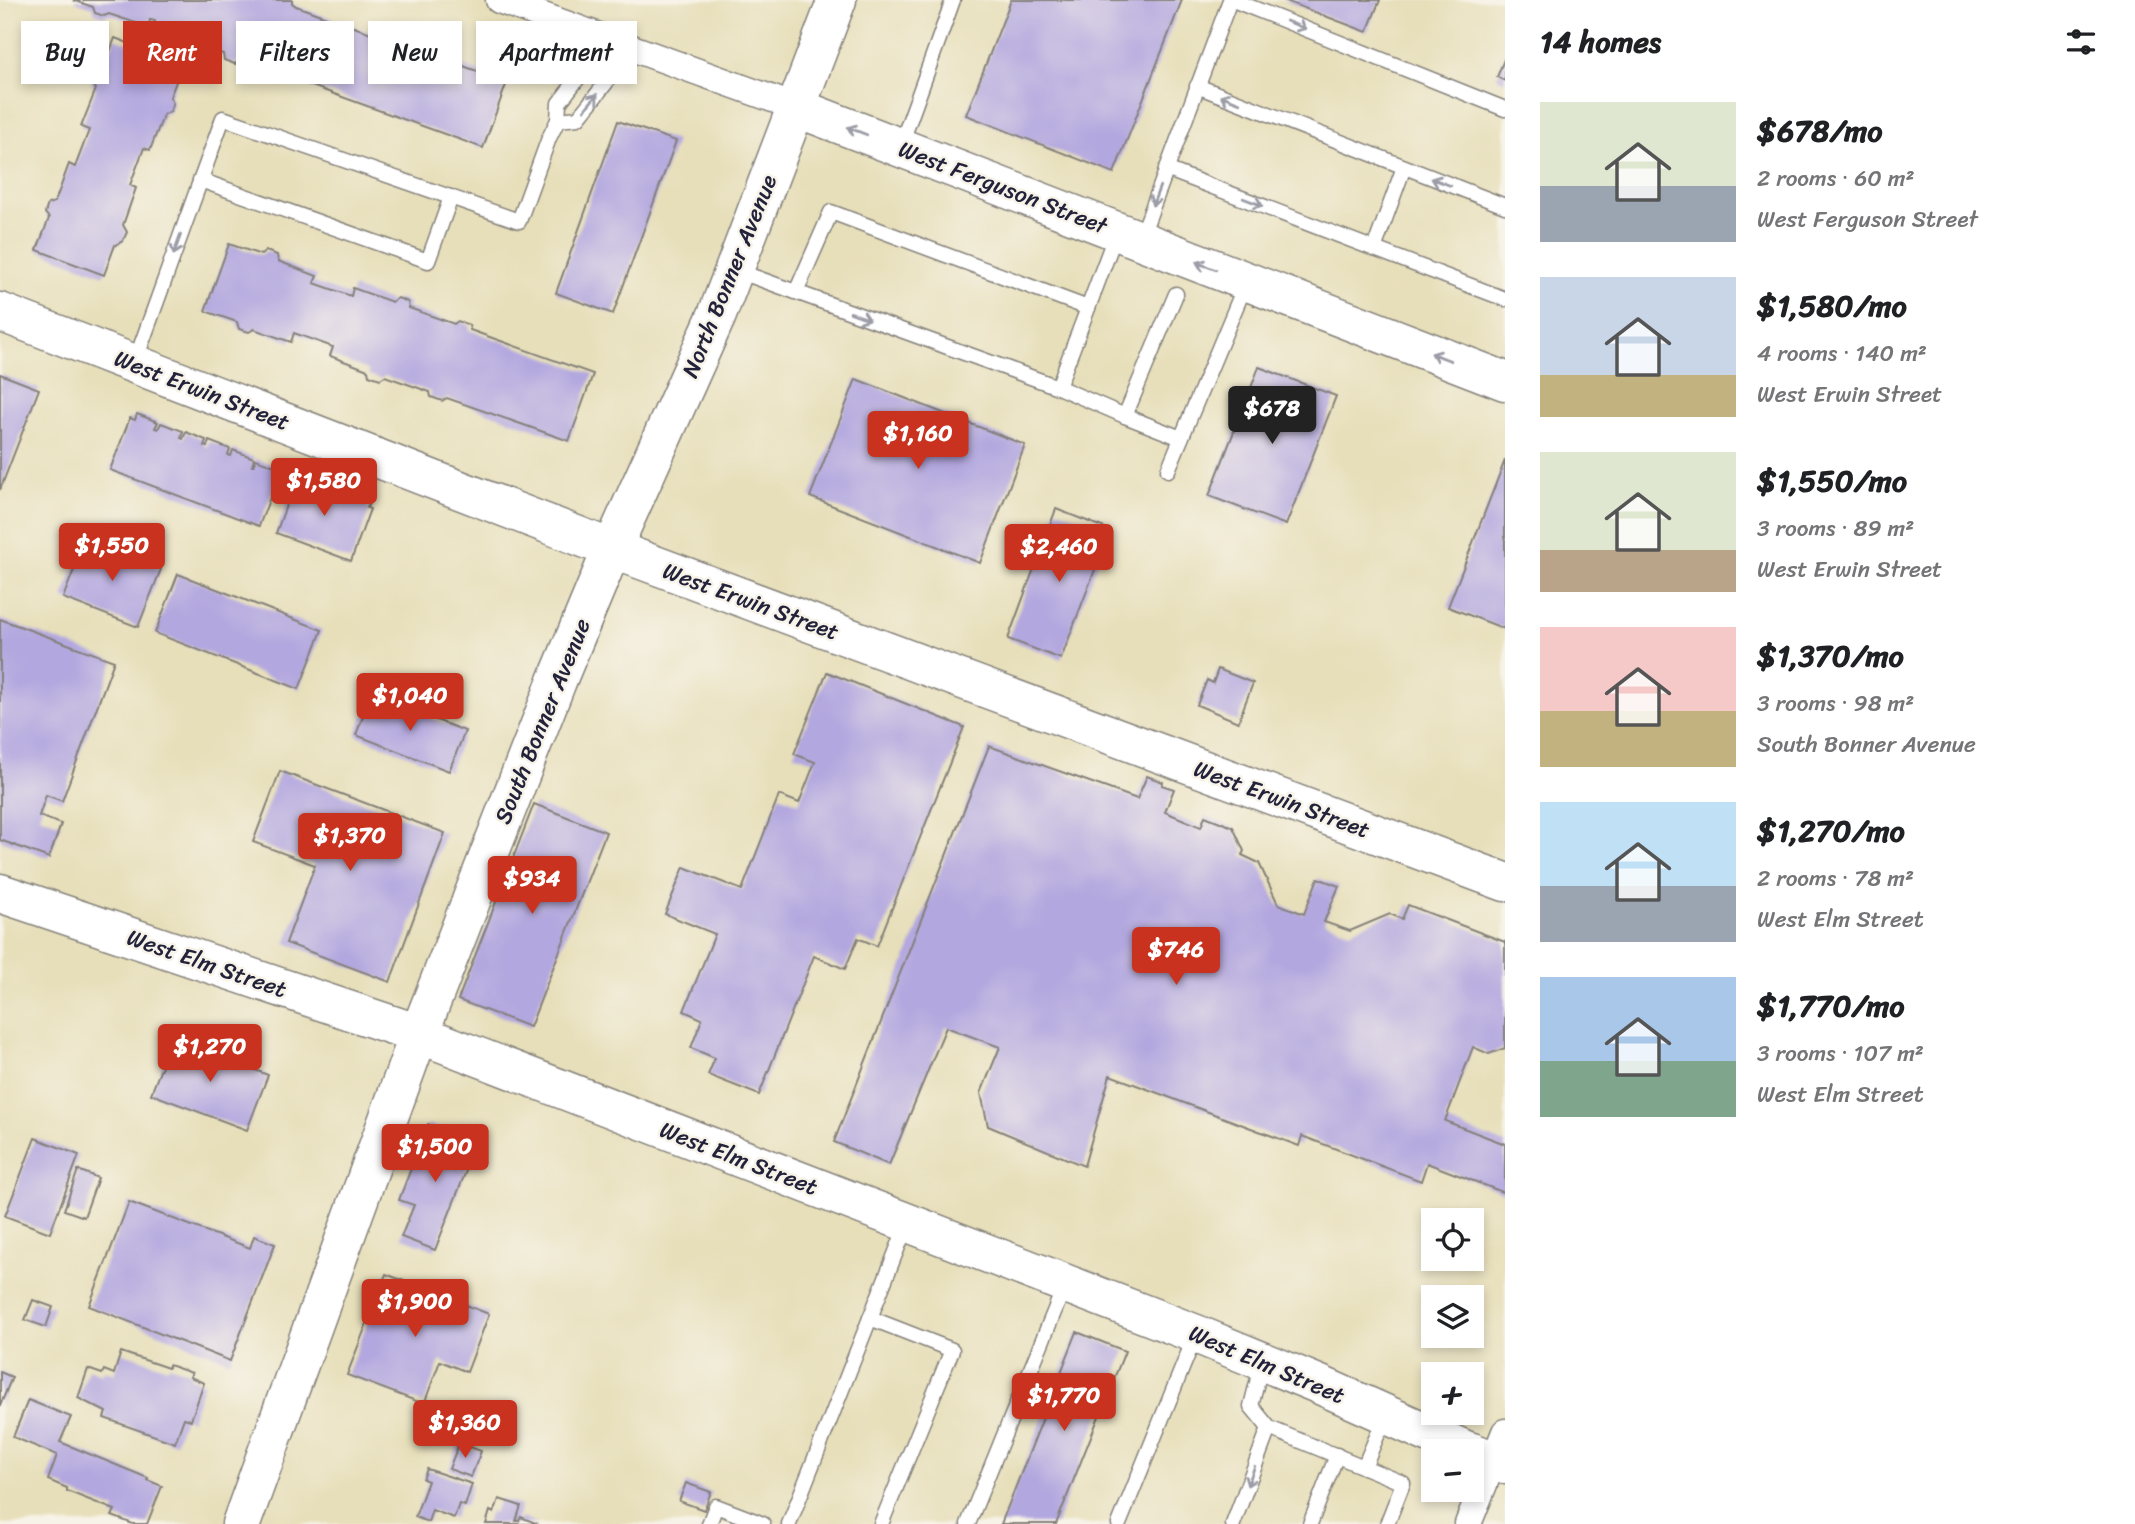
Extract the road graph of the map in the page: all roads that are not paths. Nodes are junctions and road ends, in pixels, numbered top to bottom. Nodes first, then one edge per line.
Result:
1 (837, 0) edge
2 (953, 0) edge
3 (1231, 0) edge
4 (505, 1) edge
5 (559, 21) edge
6 (637, 50) edge
7 (573, 84) edge
8 (605, 84) edge
9 (1198, 86) junction
10 (795, 107) junction
11 (1505, 109) edge
12 (558, 120) junction
13 (900, 147) junction
14 (1404, 167) junction
15 (1167, 169) junction
16 (200, 180) junction
17 (451, 197) junction
18 (1505, 206) edge
19 (1129, 236) junction
20 (1374, 249) junction
21 (734, 270) junction
22 (1247, 282) junction
23 (796, 292) junction
24 (1175, 294) dead end
25 (1505, 299) edge
26 (1088, 308) junction
27 (0, 312) edge
28 (134, 364) junction
29 (1505, 381) edge
30 (1059, 387) junction
31 (1125, 416) junction
32 (1181, 438) junction
33 (1168, 470) dead end
34 (612, 549) junction
35 (1505, 882) edge
36 (0, 893) edge
37 (419, 1034) junction
38 (907, 1222) junction
39 (1065, 1283) junction
40 (870, 1318) junction
41 (1196, 1334) junction
42 (1263, 1361) junction
43 (1386, 1415) junction
44 (1269, 1428) junction
45 (1489, 1452) edge
46 (1337, 1455) junction
47 (1364, 1467) junction
48 (241, 1524) edge
49 (709, 1524) edge
50 (762, 1524) edge
51 (789, 1524) edge
52 (881, 1524) edge
53 (968, 1524) edge
54 (1119, 1524) edge
55 (1233, 1524) edge
56 (1310, 1524) edge
57 (1387, 1524) edge
58 (1468, 1524) edge

1 - 10 main road, North Bonner Avenue
2 - 13 lane
3 - 9 lane
3 -> 11 lane
4 - 5 street, West Ferguson Street
6 - 10 street, West Ferguson Street
7 - 12 lane
12 -> 8 lane
14 -> 9 lane
9 - 15 lane
13 -> 10 main road, West Ferguson Street
10 - 21 main road, North Bonner Avenue
12 - 17 lane
13 - 19 main road, West Ferguson Street
18 -> 14 lane
14 - 20 lane
15 -> 19 lane
15 -> 20 lane
16 - 17 lane
16 - 17 lane
16 -> 28 lane
22 -> 19 main road, West Ferguson Street
19 - 26 lane
20 - 25 lane
21 - 23 lane
21 - 34 main road, North Bonner Avenue
29 -> 22 main road, West Ferguson Street
22 - 32 lane
23 - 26 lane
23 -> 30 lane
24 - 31 lane
26 - 30 lane
27 - 28 main road, West Erwin Street
28 - 34 main road, West Erwin Street
30 - 31 lane
31 - 32 lane
32 - 33 lane
34 - 35 main road, West Erwin Street
34 - 37 main road, South Bonner Avenue
36 - 37 main road, West Elm Street
37 - 38 main road, West Elm Street
37 - 48 main road, South Bonner Avenue
38 - 39 main road, West Elm Street
38 - 40 lane
39 - 41 main road, West Elm Street
39 - 53 lane
40 - 51 lane
40 - 52 lane
41 - 42 main road, West Elm Street
41 - 54 lane
42 - 43 main road, West Elm Street
42 - 44 lane
43 - 45 main road, West Elm Street
43 - 47 lane
44 - 46 lane
44 -> 55 lane
45 - 58 street
46 - 47 lane
46 - 56 lane
47 - 57 lane
49 - 50 lane

